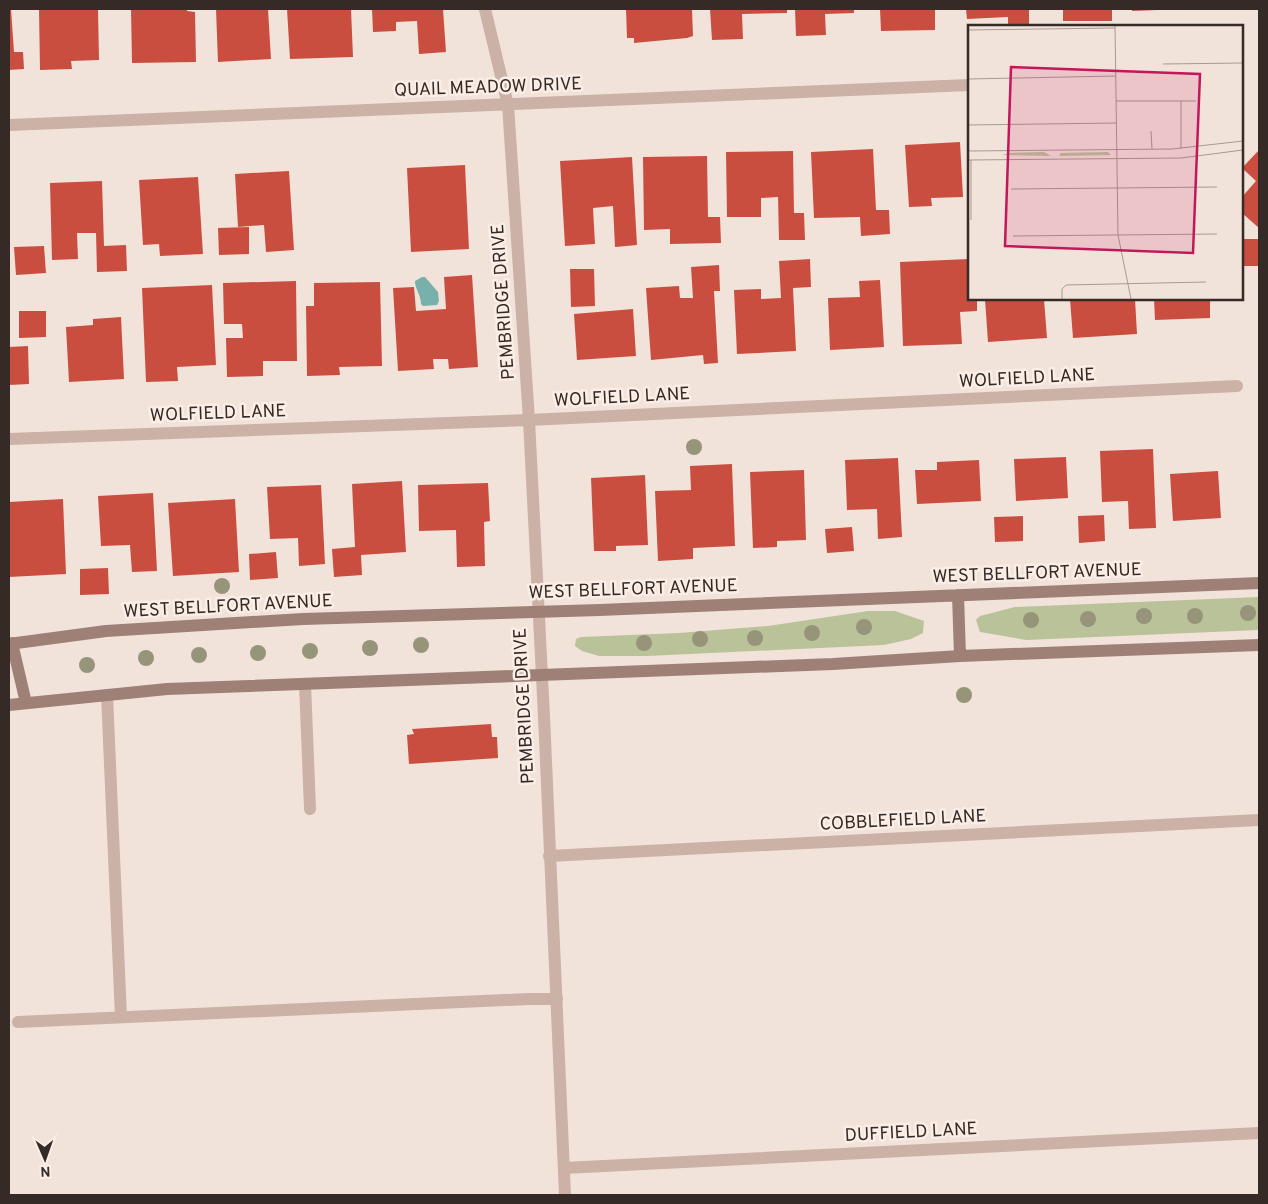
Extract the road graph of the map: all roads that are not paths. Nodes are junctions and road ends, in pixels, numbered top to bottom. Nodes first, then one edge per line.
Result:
1 (486, 9) edge
2 (968, 85) edge
3 (508, 105) junction
4 (9, 125) edge
5 (1237, 386) dead end
6 (529, 420) junction
7 (9, 439) edge
8 (1259, 583) edge
9 (958, 595) junction
10 (538, 611) junction
11 (10, 644) edge
12 (1259, 645) edge
13 (960, 656) junction
14 (542, 675) junction
15 (305, 684) junction
16 (107, 695) junction
17 (26, 703) junction
18 (9, 705) edge
19 (310, 809) dead end
20 (1259, 820) edge
21 (549, 856) junction
22 (556, 999) junction
23 (121, 1017) junction
24 (18, 1022) dead end
25 (1259, 1132) edge
26 (564, 1168) junction
27 (565, 1195) edge

1 - 3 street, PEMBRIDGE DRIVE
2 - 3 street, QUAIL MEADOW DRIVE
3 - 4 street, QUAIL MEADOW DRIVE
3 - 6 street, PEMBRIDGE DRIVE
5 - 6 street, WOLFIELD LANE
6 - 7 street, WOLFIELD LANE
6 - 10 street, PEMBRIDGE DRIVE
8 - 9 main road, WEST BELLFORT AVENUE
9 - 10 main road, WEST BELLFORT AVENUE
9 - 13 main road
10 - 11 main road, WEST BELLFORT AVENUE
10 - 14 street, PEMBRIDGE DRIVE
11 - 17 main road
12 - 13 main road
13 - 14 main road
14 - 15 main road
14 - 21 street, PEMBRIDGE DRIVE
15 - 16 main road
15 - 19 street
16 - 17 main road
16 - 23 street
17 - 18 main road
20 - 21 street, COBBLEFIELD LANE
21 - 22 street, PEMBRIDGE DRIVE
22 - 23 street
22 - 26 street, PEMBRIDGE DRIVE
23 - 24 street
25 - 26 street, DUFFIELD LANE
26 - 27 street, PEMBRIDGE DRIVE

